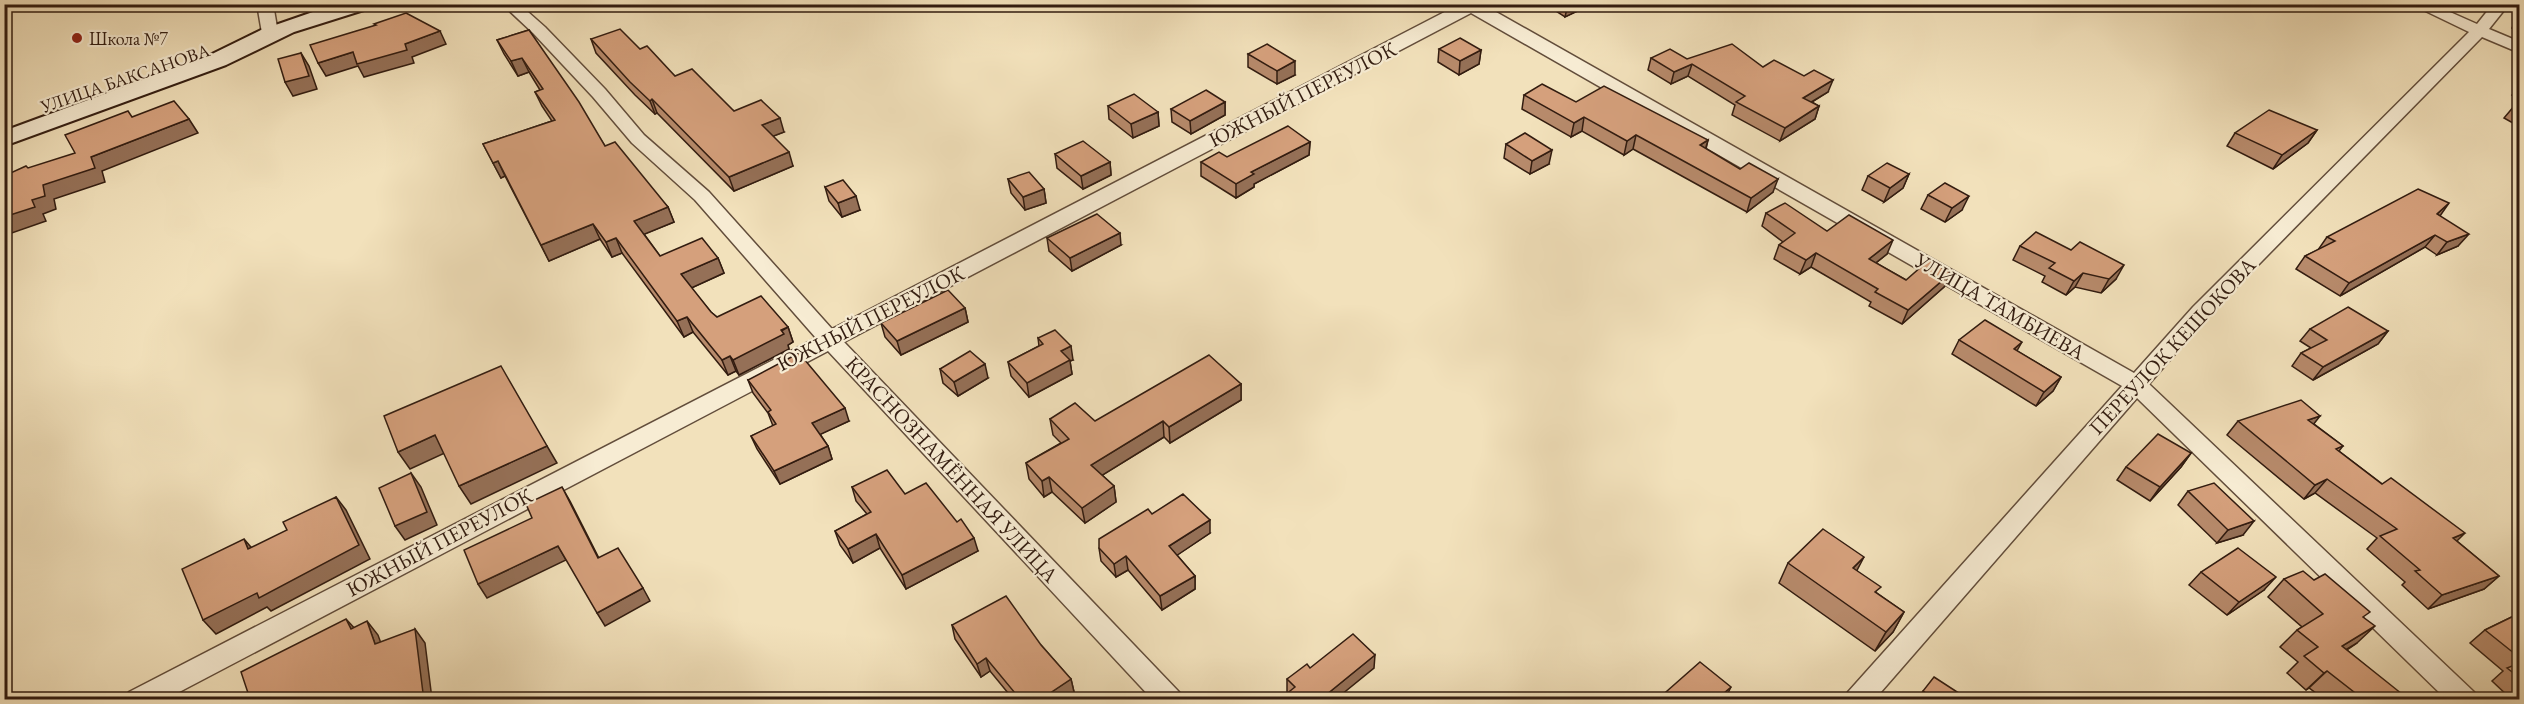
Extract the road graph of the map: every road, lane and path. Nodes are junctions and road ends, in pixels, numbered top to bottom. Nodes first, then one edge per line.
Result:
1 (266, 4) edge
2 (359, 4) edge
3 (509, 4) edge
4 (2418, 4) edge
5 (2502, 4) edge
6 (1471, 5) edge
7 (2480, 30) junction
8 (270, 33) junction
9 (247, 42) junction
10 (2520, 48) edge
11 (4, 122) edge
12 (4, 140) edge
13 (829, 339) junction
14 (2135, 383) junction
15 (138, 699) edge
16 (1170, 699) edge
17 (1857, 699) edge
18 (2465, 699) edge

1 - 8 street
2 - 8 main road, УЛИЦА БАКСАНОВА
3 - 13 street, КРАСНОЗНАМЁННАЯ УЛИЦА
4 - 7 street
5 - 7 street, ПЕРЕУЛОК КЕШОКОВА
6 - 13 street, ЮЖНЫЙ ПЕРЕУЛОК
6 - 14 street, УЛИЦА ТАМБИЕВА
7 - 10 street
7 - 14 street, ПЕРЕУЛОК КЕШОКОВА
8 - 9 main road, УЛИЦА БАКСАНОВА
9 - 11 main road, УЛИЦА БАКСАНОВА
9 - 12 main road, УЛИЦА БАКСАНОВА
13 - 15 street, ЮЖНЫЙ ПЕРЕУЛОК
13 - 16 street, КРАСНОЗНАМЁННАЯ УЛИЦА
14 - 17 street, ПЕРЕУЛОК КЕШОКОВА
14 - 18 street, УЛИЦА ТАМБИЕВА

